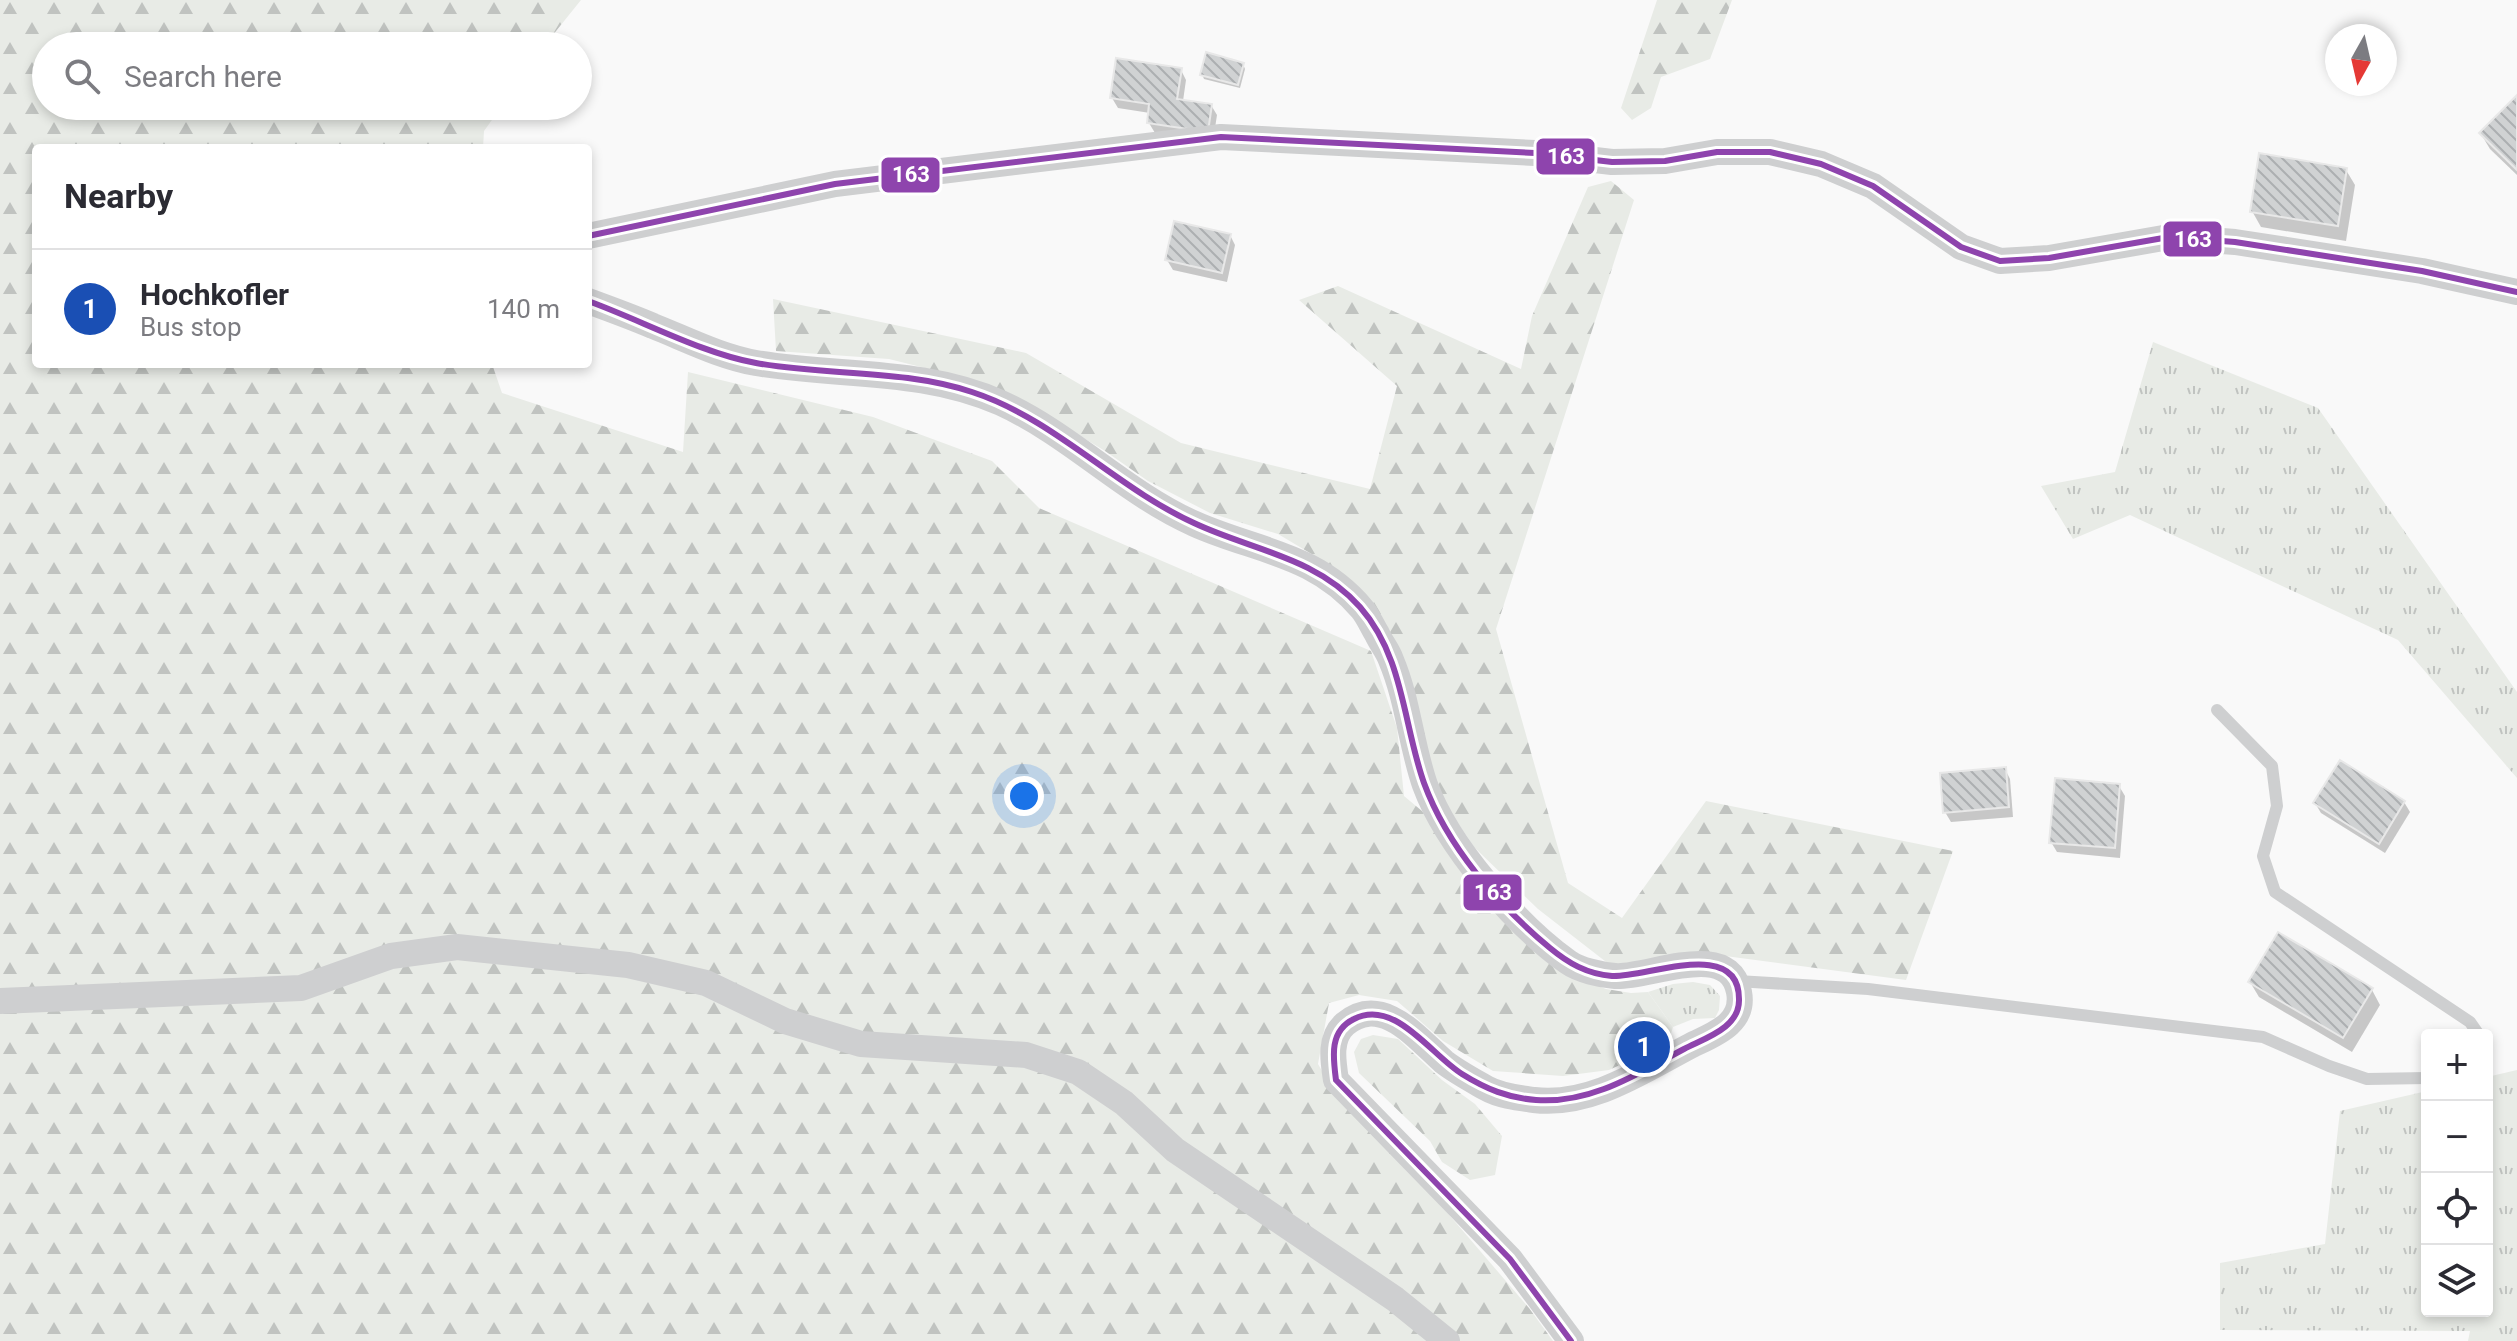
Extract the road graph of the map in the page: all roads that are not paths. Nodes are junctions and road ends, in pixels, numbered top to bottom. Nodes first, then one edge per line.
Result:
1 (592, 235) edge
2 (2517, 292) edge
3 (592, 303) edge
4 (2217, 710) dead end
5 (1737, 981) junction
6 (0, 1001) edge
7 (2475, 1029) edge
8 (2421, 1078) edge
9 (1447, 1341) edge
10 (1571, 1341) edge

1 - 2 street
3 - 5 street
4 - 7 lane
5 - 8 lane
5 - 10 street
6 - 9 street

